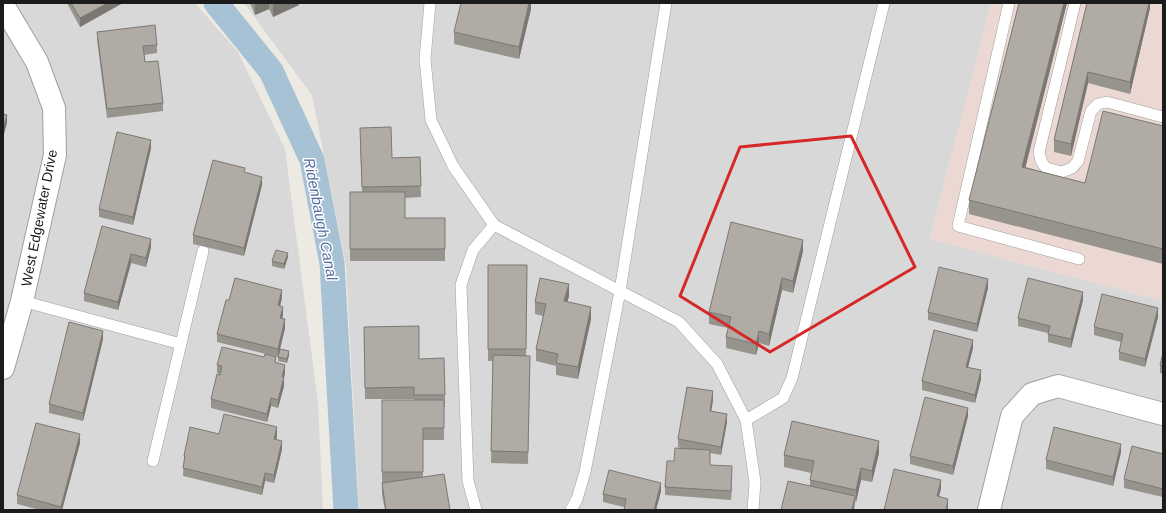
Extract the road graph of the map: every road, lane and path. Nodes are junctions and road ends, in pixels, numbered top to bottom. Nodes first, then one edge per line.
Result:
1 (430, 3) edge
2 (666, 3) edge
3 (884, 3) edge
4 (1009, 3) edge
5 (1075, 3) edge
6 (3, 5) edge
7 (1163, 117) edge
8 (494, 225) junction
9 (203, 251) dead end
10 (1079, 259) dead end
11 (620, 291) junction
12 (22, 301) junction
13 (181, 344) junction
14 (3, 368) edge
15 (1163, 414) edge
16 (746, 420) junction
17 (153, 461) dead end
18 (476, 510) edge
19 (571, 510) edge
20 (753, 510) edge
21 (988, 510) edge

1 - 8 lane
2 - 11 lane
3 - 16 lane
4 - 10 lane
5 - 7 lane
6 - 12 street, West Edgewater Drive
8 - 11 lane
8 - 18 lane
9 - 13 lane
11 - 16 lane
11 - 19 lane
12 - 13 lane
12 - 14 street, West Edgewater Drive
13 - 17 lane
15 - 21 street
16 - 20 lane

